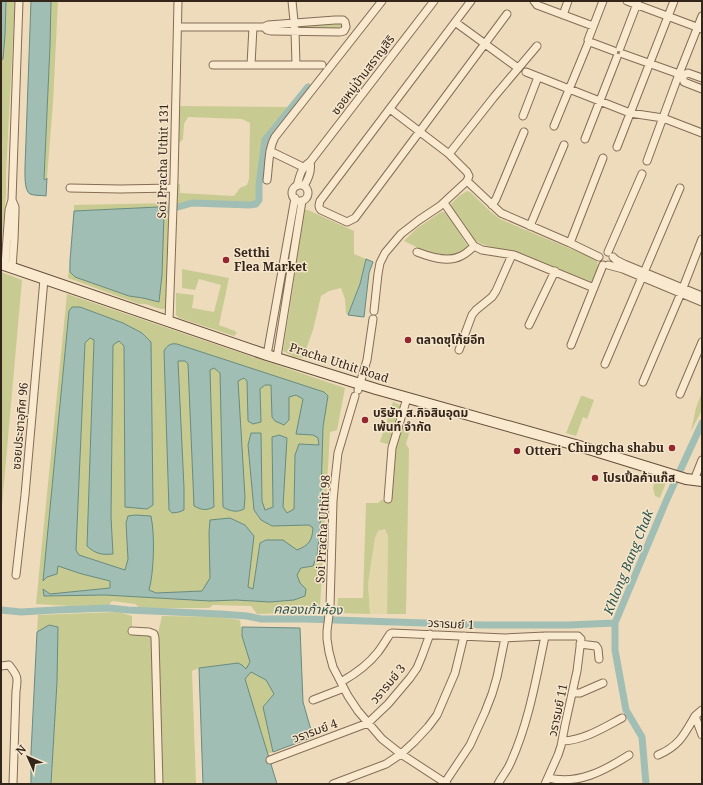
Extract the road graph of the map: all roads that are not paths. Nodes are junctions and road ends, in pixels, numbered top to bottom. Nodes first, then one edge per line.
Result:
1 (19, 1) edge
2 (178, 1) edge
3 (292, 1) edge
4 (382, 1) edge
5 (434, 1) edge
6 (471, 1) edge
7 (534, 1) edge
8 (568, 1) edge
9 (603, 1) edge
10 (627, 1) edge
11 (674, 1) edge
12 (637, 3) edge
13 (507, 14) dead end
14 (562, 15) junction
15 (668, 16) junction
16 (702, 16) edge
17 (455, 22) junction
18 (294, 23) junction
19 (593, 26) junction
20 (178, 27) junction
21 (253, 27) junction
22 (264, 27) junction
23 (700, 28) edge
24 (295, 31) junction
25 (588, 41) junction
26 (485, 44) junction
27 (537, 46) dead end
28 (619, 52) junction
29 (649, 64) junction
30 (213, 65) dead end
31 (251, 65) junction
32 (296, 65) junction
33 (322, 66) dead end
34 (518, 68) junction
35 (526, 72) dead end
36 (680, 75) junction
37 (538, 77) junction
38 (702, 78) edge
39 (569, 89) junction
40 (702, 89) edge
41 (600, 101) junction
42 (390, 108) junction
43 (630, 113) junction
44 (523, 116) dead end
45 (663, 118) junction
46 (554, 126) dead end
47 (420, 131) junction
48 (524, 132) dead end
49 (702, 133) edge
50 (585, 139) dead end
51 (564, 145) dead end
52 (617, 147) dead end
53 (270, 151) junction
54 (449, 154) junction
55 (603, 158) dead end
56 (647, 161) dead end
57 (310, 162) junction
58 (304, 167) junction
59 (642, 174) dead end
60 (267, 180) dead end
61 (467, 181) junction
62 (301, 186) junction
63 (70, 188) dead end
64 (173, 188) junction
65 (680, 188) dead end
66 (298, 199) junction
67 (444, 203) junction
68 (492, 205) junction
69 (530, 226) junction
70 (702, 239) edge
71 (570, 243) junction
72 (474, 246) junction
73 (417, 252) dead end
74 (512, 255) junction
75 (610, 255) junction
76 (599, 257) junction
77 (605, 265) junction
78 (6, 266) edge
79 (555, 272) junction
80 (643, 275) junction
81 (44, 279) junction
82 (594, 288) junction
83 (682, 291) junction
84 (702, 296) edge
85 (702, 302) edge
86 (374, 311) dead end
87 (373, 319) dead end
88 (169, 321) junction
89 (529, 324) dead end
90 (702, 342) edge
91 (571, 345) dead end
92 (459, 350) dead end
93 (267, 354) junction
94 (277, 357) junction
95 (605, 364) dead end
96 (643, 382) dead end
97 (358, 390) junction
98 (680, 394) dead end
99 (407, 398) junction
100 (702, 460) edge
101 (694, 480) edge
102 (388, 499) dead end
103 (16, 574) dead end
104 (132, 631) dead end
105 (430, 634) junction
106 (464, 636) junction
107 (545, 636) junction
108 (505, 638) junction
109 (581, 641) junction
110 (599, 659) dead end
111 (1, 666) edge
112 (604, 683) dead end
113 (342, 685) junction
114 (572, 693) junction
115 (313, 700) dead end
116 (702, 710) edge
117 (695, 716) junction
118 (622, 718) dead end
119 (368, 723) junction
120 (702, 735) edge
121 (563, 741) junction
122 (400, 754) junction
123 (629, 755) dead end
124 (658, 755) dead end
125 (270, 760) dead end
126 (546, 781) edge
127 (13, 784) edge
128 (158, 784) edge
129 (333, 784) edge
130 (445, 784) edge
131 (498, 784) edge

1 - 78 street
2 - 20 street, Soi Pracha Uthit 131
3 - 18 street
4 - 53 street
5 - 57 street, ซอยหมู่บ้านสราญสิริ
6 - 17 street
7 - 14 street
8 - 14 street
9 - 19 street
10 - 12 street
11 - 15 street
12 - 15 street
12 - 28 street
13 - 26 street
14 - 19 street
15 - 23 street
15 - 29 street
16 - 23 street
17 - 26 street
17 - 42 street
18 - 22 street
18 - 24 street
18 - 24 street
19 - 25 street
20 - 21 street
20 - 64 street, Soi Pracha Uthit 131
21 - 22 street
21 - 31 street
22 - 24 street
23 - 36 street
24 - 32 street
25 - 28 street
25 - 39 street
26 - 34 street
26 - 47 street
27 - 34 street
28 - 29 street
28 - 41 street
29 - 36 street
29 - 43 street
30 - 31 street
31 - 32 street
32 - 33 street
34 - 54 street
35 - 37 street
36 - 38 street
36 - 40 street
36 - 45 street
37 - 39 street
37 - 44 street
39 - 41 street
39 - 46 street
41 - 43 street
41 - 50 street
42 - 47 street
42 - 47 street
43 - 45 street
43 - 52 street
45 - 49 street
45 - 56 street
47 - 54 street
48 - 68 street
51 - 69 street
53 - 58 street
53 - 60 street
54 - 61 street
55 - 71 street
57 - 58 street, ซอยหมู่บ้านสราญสิริ
57 - 62 street, ซอยหมู่บ้านสราญสิริ
58 - 62 street, ซอยหมู่บ้านสราญสิริ
59 - 75 street
61 - 67 street
61 - 68 street
62 - 66 street, ซอยหมู่บ้านสราญสิริ
62 - 66 street, ซอยหมู่บ้านสราญสิริ
63 - 64 street
64 - 88 street, Soi Pracha Uthit 131
65 - 80 street
66 - 93 street, ซอยหมู่บ้านสราญสิริ
66 - 94 street, ซอยหมู่บ้านสราญสิริ
67 - 72 street
67 - 86 street
68 - 69 street
69 - 71 street
70 - 83 street
71 - 76 street
72 - 73 street
72 - 74 street
74 - 79 street
74 - 92 street
75 - 76 street
75 - 77 street
75 - 80 street
76 - 77 street
77 - 80 street
77 - 82 street
78 - 81 main road, Pracha Uthit Road
79 - 82 street
79 - 89 street
80 - 83 street
80 - 95 street
81 - 88 main road, Pracha Uthit Road
81 - 103 street, ซอยประชาอุทิศ 96
82 - 91 street
83 - 84 street
83 - 85 street
83 - 96 street
87 - 97 street, Soi Pracha Uthit 98
88 - 93 main road, Pracha Uthit Road
90 - 98 street
93 - 94 main road, Pracha Uthit Road
94 - 97 main road, Pracha Uthit Road
97 - 99 main road, Pracha Uthit Road
97 - 113 street, Soi Pracha Uthit 98
99 - 101 main road, Pracha Uthit Road
99 - 102 street
100 - 101 street
104 - 128 street
105 - 106 street, วรารมย์ 1
105 - 113 street, วรารมย์ 1
105 - 119 street, วรารมย์ 3
106 - 108 street, วรารมย์ 1
106 - 122 street
107 - 108 street, วรารมย์ 1
107 - 109 street, วรารมย์ 1
107 - 131 street
108 - 130 street
109 - 110 street, วรารมย์ 1
109 - 114 street, วรารมย์ 11
111 - 127 street
112 - 114 street
113 - 115 street
113 - 119 street, Soi Pracha Uthit 98
114 - 121 street, วรารมย์ 11
116 - 117 street
117 - 120 street
117 - 124 street
118 - 121 street
119 - 122 street, Soi Pracha Uthit 98
119 - 125 street, วรารมย์ 4
121 - 126 street, วรารมย์ 11
122 - 129 street
122 - 130 street, Soi Pracha Uthit 98
123 - 126 street

